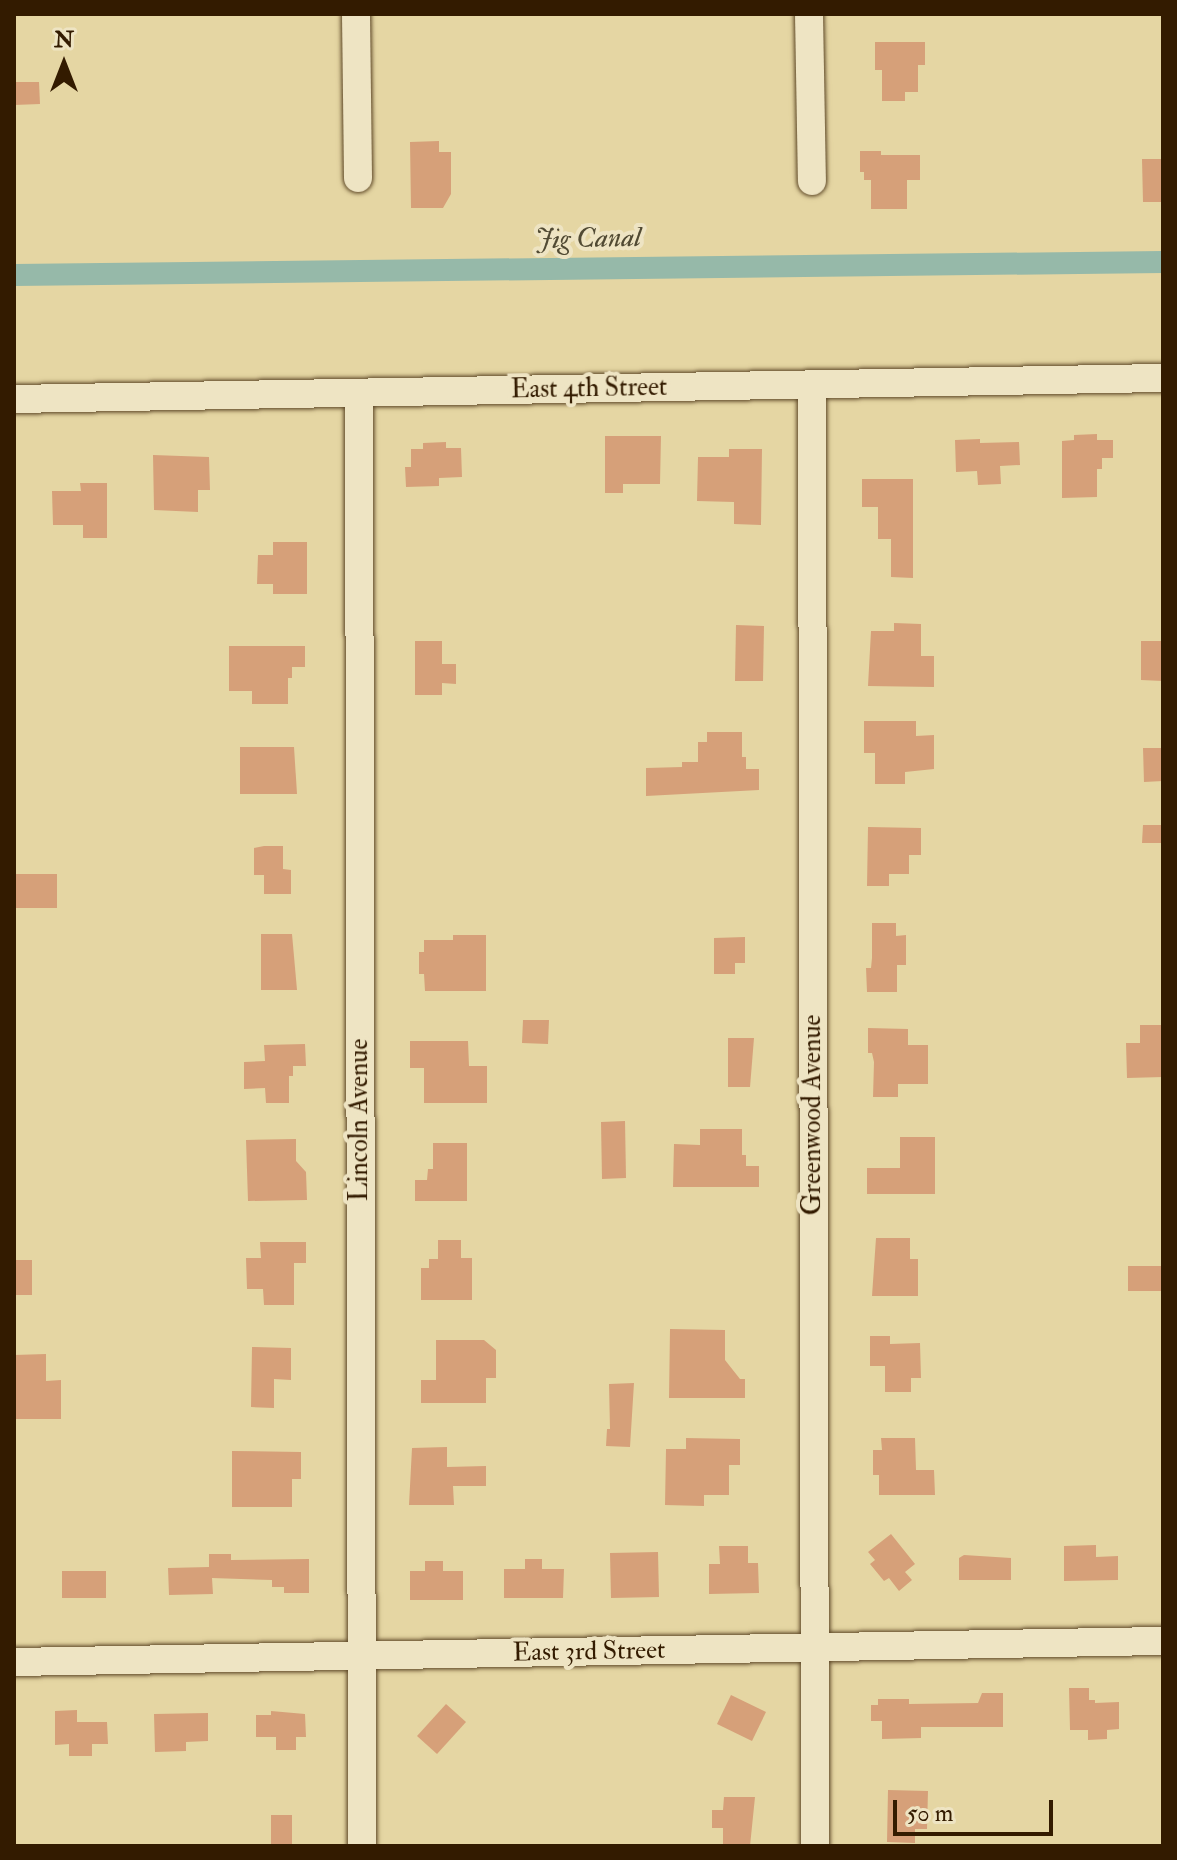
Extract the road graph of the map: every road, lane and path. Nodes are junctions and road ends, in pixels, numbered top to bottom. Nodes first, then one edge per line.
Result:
1 (356, 14) edge
2 (809, 14) edge
3 (358, 178) dead end
4 (812, 181) dead end
5 (1163, 378) edge
6 (812, 385) junction
7 (359, 394) junction
8 (14, 399) edge
9 (1163, 1641) edge
10 (814, 1647) junction
11 (360, 1656) junction
12 (14, 1662) edge
13 (362, 1846) edge
14 (815, 1846) edge

1 - 3 street
2 - 4 street
5 - 6 street, East 4th Street
6 - 7 street, East 4th Street
6 - 10 street, Greenwood Avenue
7 - 8 street, East 4th Street
7 - 11 street, Lincoln Avenue
9 - 10 street, East 3rd Street
10 - 11 street, East 3rd Street
10 - 14 street, Greenwood Avenue
11 - 12 street, East 3rd Street
11 - 13 street, Lincoln Avenue

